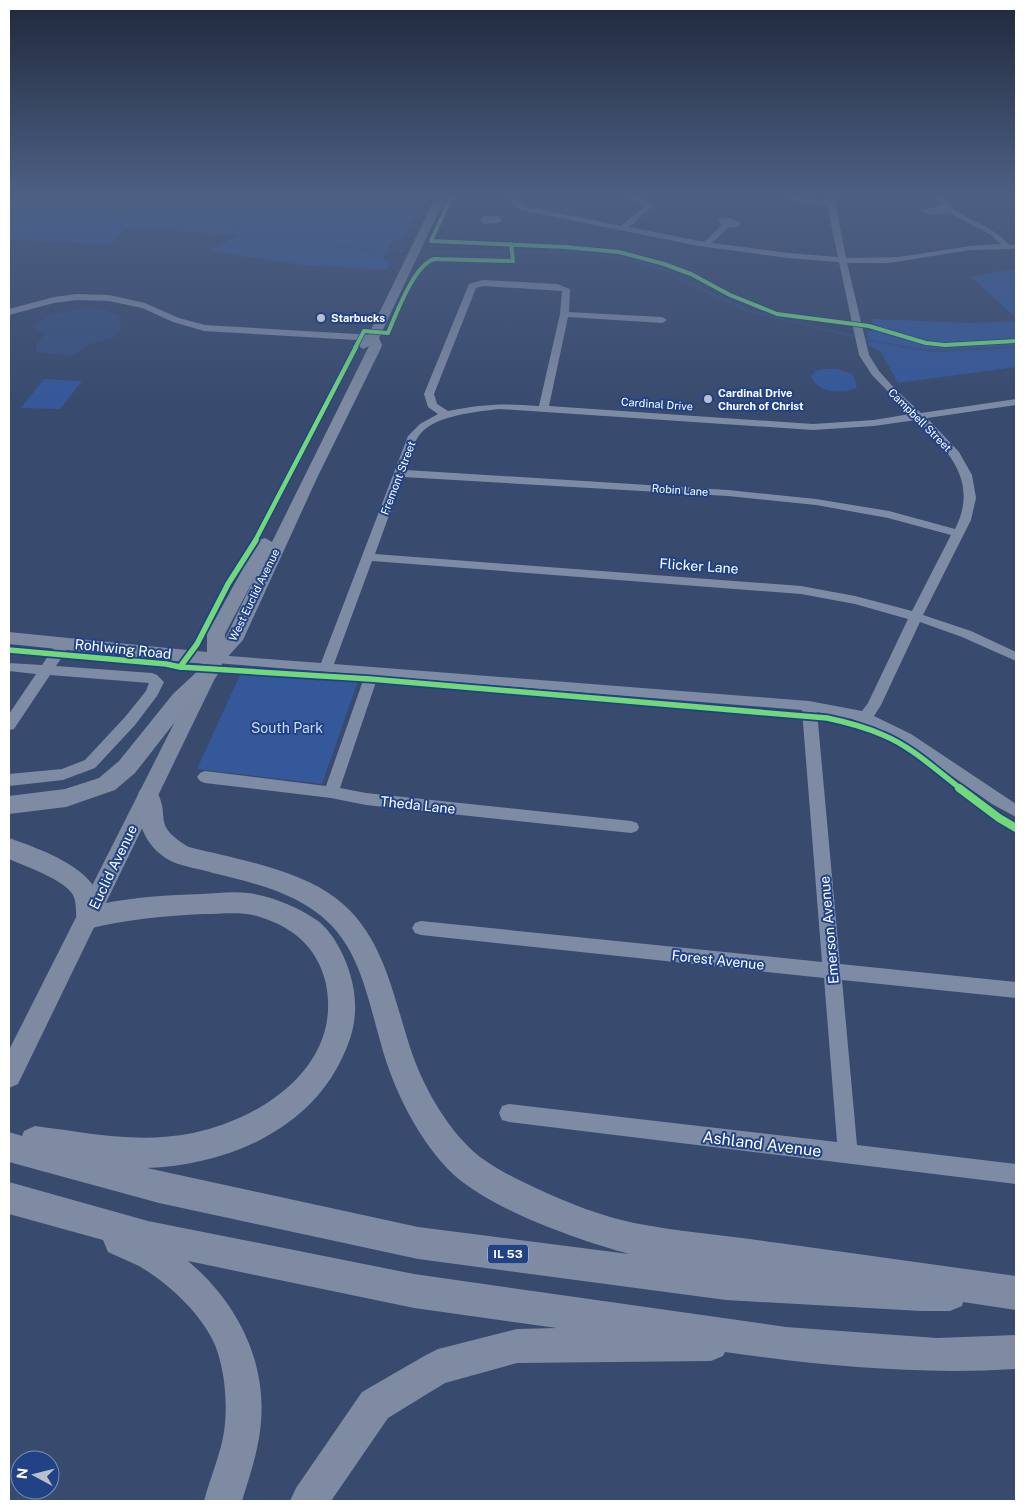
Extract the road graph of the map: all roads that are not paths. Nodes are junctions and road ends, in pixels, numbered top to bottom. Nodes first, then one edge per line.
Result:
1 (408, 266) edge
2 (844, 266) edge
3 (9, 312) edge
4 (564, 314) junction
5 (662, 320) dead end
6 (374, 338) junction
7 (1016, 402) edge
8 (543, 409) junction
9 (446, 415) junction
10 (918, 417) junction
11 (398, 473) junction
12 (958, 533) junction
13 (369, 556) junction
14 (915, 618) junction
15 (9, 638) edge
16 (64, 643) junction
17 (1016, 657) edge
18 (212, 665) junction
19 (9, 667) edge
20 (326, 667) junction
21 (44, 670) junction
22 (373, 671) junction
23 (810, 706) junction
24 (865, 717) junction
25 (9, 726) edge
26 (205, 777) dead end
27 (9, 780) edge
28 (331, 792) junction
29 (148, 796) junction
30 (9, 805) edge
31 (1016, 811) edge
32 (631, 827) dead end
33 (9, 848) edge
34 (88, 918) junction
35 (421, 928) dead end
36 (832, 972) junction
37 (1016, 990) edge
38 (9, 1076) edge
39 (509, 1113) dead end
40 (9, 1138) edge
41 (9, 1147) edge
42 (848, 1154) junction
43 (1016, 1174) edge
44 (9, 1198) edge
45 (52, 1211) junction
46 (1016, 1293) edge
47 (786, 1344) junction
48 (1016, 1352) edge
49 (223, 1501) edge
50 (309, 1501) edge

1 - 6 main road, West Euclid Avenue
2 - 10 street, Campbell Street
3 - 6 street
4 - 5 street
4 - 8 street
4 - 9 street
6 - 18 main road, West Euclid Avenue
7 - 10 street, Cardinal Drive
8 - 9 street, Cardinal Drive
8 - 10 street, Cardinal Drive
9 - 11 street, Fremont Street
10 - 12 street, Campbell Street
11 - 12 street, Robin Lane
11 - 13 street, Fremont Street
12 - 14 street, Campbell Street
13 - 14 street, Flicker Lane
13 - 20 street, Fremont Street
14 - 17 street, Flicker Lane
14 - 24 street, Campbell Street
15 - 16 main road, Rohlwing Road
16 - 18 main road, Rohlwing Road
16 - 21 street
18 - 20 street, Rohlwing Road
18 - 29 main road, Euclid Avenue
18 - 30 highway
19 - 21 street
20 - 22 street, Rohlwing Road
21 - 25 street
21 - 27 street
22 - 23 street, Rohlwing Road
22 - 28 street
23 - 24 street, Rohlwing Road
23 - 36 street, Emerson Avenue
24 - 31 street, Rohlwing Road
26 - 28 street, Theda Lane
28 - 32 street, Theda Lane
29 - 34 main road, Euclid Avenue
29 - 46 highway
33 - 34 highway
34 - 38 main road, Euclid Avenue
34 - 40 highway
35 - 36 street, Forest Avenue
36 - 37 street, Forest Avenue
36 - 42 street, Emerson Avenue
39 - 42 street, Ashland Avenue
41 - 46 highway, IL 53
42 - 43 street, Ashland Avenue
44 - 45 highway
45 - 47 highway
45 - 49 highway
47 - 48 highway
47 - 50 highway

